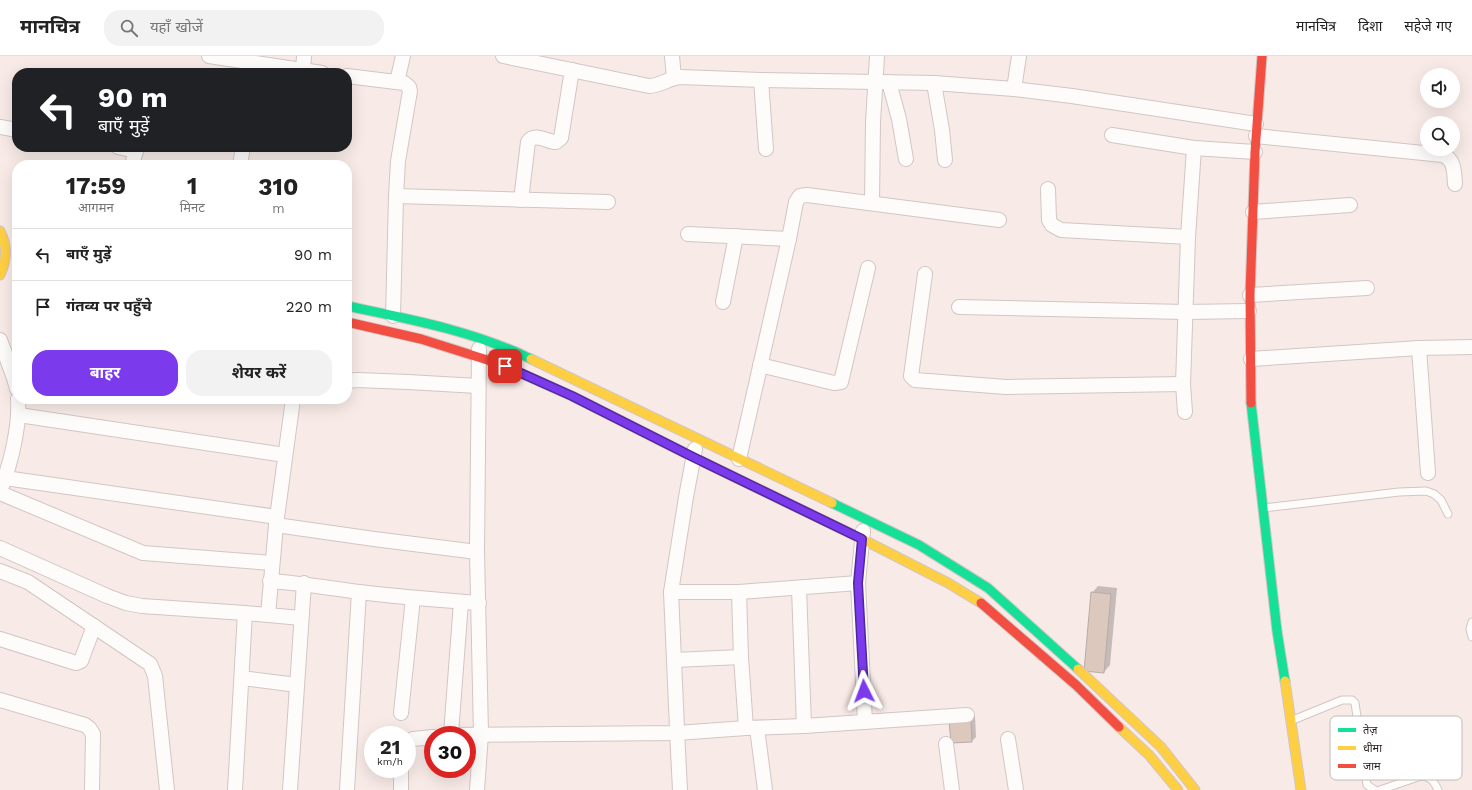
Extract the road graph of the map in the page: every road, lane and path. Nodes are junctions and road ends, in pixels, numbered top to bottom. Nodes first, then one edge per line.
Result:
1 (209, 56) edge
2 (304, 56) edge
3 (403, 56) edge
4 (503, 56) edge
5 (672, 56) edge
6 (877, 56) edge
7 (1019, 56) edge
8 (1262, 56) edge
9 (256, 68) edge
10 (303, 68) edge
11 (572, 70) junction
12 (352, 77) edge
13 (674, 78) junction
14 (761, 80) junction
15 (396, 82) junction
16 (882, 82) junction
17 (934, 83) junction
18 (1014, 89) junction
19 (0, 127) edge
20 (12, 129) edge
21 (1256, 130) junction
22 (1112, 135) dead end
23 (1194, 148) junction
24 (766, 149) dead end
25 (1255, 152) junction
26 (906, 159) dead end
27 (945, 160) dead end
28 (1455, 184) dead end
29 (1048, 189) dead end
30 (396, 196) junction
31 (521, 200) junction
32 (608, 202) dead end
33 (872, 203) junction
34 (1350, 205) dead end
35 (1254, 212) junction
36 (999, 220) dead end
37 (0, 232) edge
38 (688, 234) dead end
39 (736, 236) junction
40 (1188, 237) junction
41 (789, 239) junction
42 (6, 243) junction
43 (12, 245) edge
44 (868, 268) dead end
45 (11, 274) dead end
46 (925, 274) dead end
47 (0, 275) edge
48 (1367, 288) dead end
49 (1250, 295) junction
50 (723, 302) dead end
51 (352, 307) edge
52 (959, 307) dead end
53 (1249, 311) junction
54 (1186, 312) junction
55 (393, 316) junction
56 (352, 323) edge
57 (480, 338) junction
58 (0, 340) edge
59 (1472, 347) edge
60 (1420, 348) junction
61 (478, 357) junction
62 (1251, 359) junction
63 (760, 365) junction
64 (12, 371) edge
65 (352, 380) edge
66 (1183, 384) junction
67 (478, 386) junction
68 (18, 404) edge
69 (292, 404) edge
70 (1185, 412) dead end
71 (19, 415) junction
72 (698, 439) junction
73 (285, 455) junction
74 (693, 457) junction
75 (739, 459) junction
76 (5, 468) edge
77 (1428, 472) dead end
78 (0, 492) edge
79 (1262, 508) junction
80 (1448, 514) dead end
81 (865, 519) junction
82 (277, 521) junction
83 (862, 539) junction
84 (0, 548) edge
85 (478, 552) junction
86 (272, 564) junction
87 (0, 571) edge
88 (270, 580) junction
89 (304, 583) junction
90 (858, 583) junction
91 (799, 588) junction
92 (359, 592) junction
93 (671, 592) junction
94 (739, 592) junction
95 (413, 598) junction
96 (461, 602) junction
97 (479, 603) junction
98 (245, 613) junction
99 (268, 615) junction
100 (300, 618) junction
101 (1472, 622) edge
102 (94, 626) junction
103 (1472, 637) edge
104 (0, 639) edge
105 (740, 656) junction
106 (674, 660) junction
107 (242, 678) junction
108 (298, 685) junction
109 (0, 700) edge
110 (401, 713) dead end
111 (967, 715) dead end
112 (1357, 716) edge
113 (1292, 720) junction
114 (865, 722) junction
115 (449, 726) edge
116 (804, 726) junction
117 (752, 728) junction
118 (677, 733) junction
119 (476, 734) edge
120 (481, 734) junction
121 (1008, 739) dead end
122 (946, 744) dead end
123 (402, 778) edge
124 (1366, 780) edge
125 (1409, 780) edge
126 (1432, 780) edge
127 (92, 790) edge
128 (167, 790) edge
129 (235, 790) edge
130 (290, 790) edge
131 (347, 790) edge
132 (401, 790) edge
133 (477, 790) edge
134 (680, 790) edge
135 (765, 790) edge
136 (952, 790) edge
137 (1016, 790) edge
138 (1178, 790) edge
139 (1195, 790) edge
140 (1301, 790) edge
141 (1375, 790) edge
142 (1380, 790) edge
143 (1438, 790) edge

1 - 9 street
2 - 10 street
3 - 15 street
4 - 11 street
5 - 13 street
6 - 16 street
7 - 18 street
8 - 21 street
11 - 13 street
11 - 31 street
12 - 15 street
13 - 14 street
14 - 16 street
14 - 24 street
15 - 30 street
16 - 17 street
16 - 26 street
16 - 33 street
17 - 18 street
17 - 27 street
18 - 21 street
19 - 20 street
21 - 25 street
21 - 28 street
22 - 23 street
23 - 25 street
23 - 40 street
25 - 35 street
29 - 40 street
30 - 31 street
30 - 55 street
31 - 32 street
33 - 36 street
33 - 41 street
34 - 35 street
35 - 49 street
37 - 42 street
38 - 39 street
39 - 41 street
39 - 50 street
40 - 54 street
41 - 63 street
42 - 43 street
42 - 47 street
44 - 63 street
45 - 47 street
46 - 66 street
48 - 49 street
49 - 53 street
51 - 55 street
52 - 54 street
53 - 54 street
53 - 62 street
54 - 66 street
55 - 57 street
56 - 61 street
57 - 61 street
57 - 72 street
58 - 64 street
59 - 60 street
60 - 62 street
60 - 77 street
61 - 67 street
61 - 74 street
62 - 79 street
63 - 75 street
65 - 67 street
66 - 70 street
67 - 85 street
68 - 71 street
69 - 73 street
71 - 73 street
71 - 76 street
72 - 74 street
72 - 75 street
73 - 82 street
74 - 83 street
74 - 93 street
75 - 81 street
76 - 78 street
76 - 82 street
78 - 86 street
79 - 80 lane
79 - 113 street
81 - 83 street
81 - 139 street
82 - 85 street
82 - 86 street
83 - 90 street
83 - 138 street
84 - 98 street
85 - 97 street
86 - 88 street
87 - 102 street
88 - 89 street
88 - 99 street
89 - 92 street
89 - 100 street
90 - 91 street
90 - 114 street
91 - 94 street
91 - 116 street
92 - 95 street
92 - 131 street
93 - 94 street
93 - 106 street
94 - 105 street
95 - 96 street
95 - 110 street
96 - 97 street
96 - 115 street
97 - 120 street
98 - 99 street
98 - 107 street
99 - 100 street
100 - 108 street
101 - 103 lane
102 - 104 street
102 - 128 street
105 - 106 street
105 - 117 street
106 - 118 street
107 - 108 street
107 - 129 street
108 - 130 street
109 - 127 street
111 - 114 street
112 - 113 lane
113 - 140 street
114 - 116 street
116 - 117 street
117 - 118 street
117 - 135 street
118 - 120 street
118 - 134 street
119 - 120 street
120 - 133 street
121 - 137 street
122 - 136 street
123 - 132 street
124 - 141 lane
125 - 142 lane
126 - 143 lane

